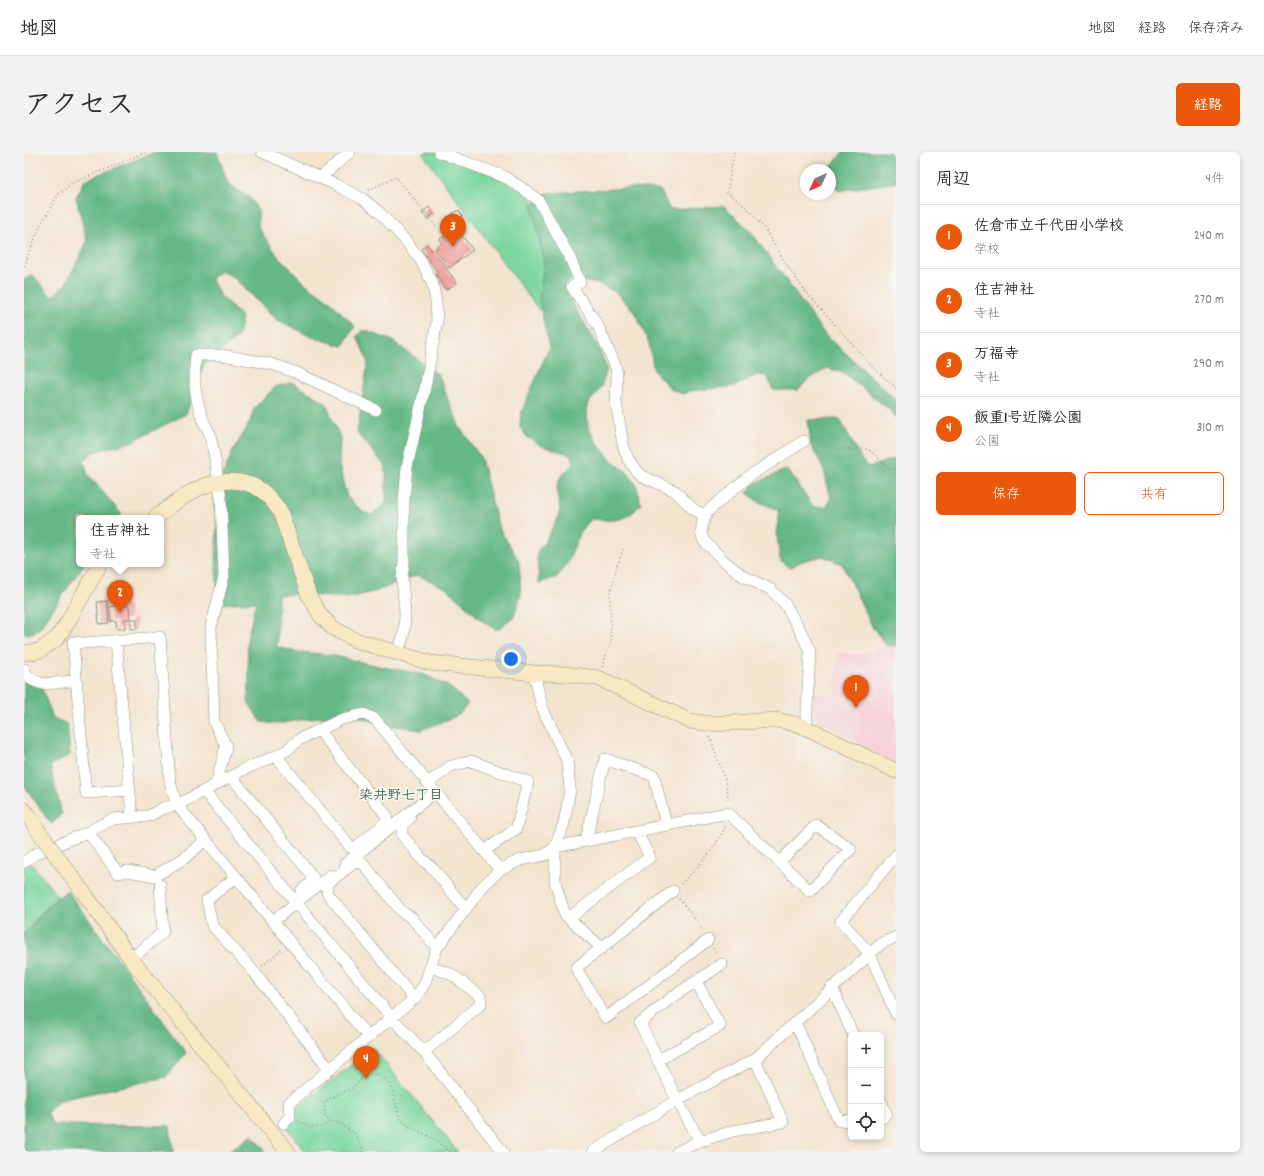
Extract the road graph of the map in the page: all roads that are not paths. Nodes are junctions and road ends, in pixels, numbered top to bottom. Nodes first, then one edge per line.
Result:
1 (262, 152) edge
2 (350, 152) edge
3 (439, 152) edge
4 (320, 178) junction
5 (376, 410) dead end
6 (804, 441) road end
7 (218, 482) junction
8 (159, 515) edge
9 (706, 516) junction
10 (98, 567) edge
11 (116, 641) junction
12 (24, 653) edge
13 (398, 653) junction
14 (24, 669) edge
15 (534, 673) junction
16 (76, 680) junction
17 (806, 728) junction
18 (319, 730) junction
19 (276, 756) junction
20 (896, 771) edge
21 (231, 776) junction
22 (216, 784) junction
23 (130, 790) junction
24 (204, 790) junction
25 (434, 790) junction
26 (177, 804) junction
27 (24, 810) edge
28 (132, 816) junction
29 (666, 825) junction
30 (636, 831) junction
31 (88, 832) junction
32 (206, 840) junction
33 (586, 841) junction
34 (555, 847) junction
35 (484, 851) junction
36 (896, 855) edge
37 (24, 862) edge
38 (780, 862) junction
39 (500, 870) junction
40 (236, 877) junction
41 (160, 885) dead end
42 (673, 891) road end
43 (295, 900) junction
44 (466, 908) junction
45 (569, 918) junction
46 (271, 920) junction
47 (896, 937) edge
48 (708, 940) road end
49 (437, 948) junction
50 (602, 948) junction
51 (870, 954) junction
52 (131, 959) junction
53 (722, 964) road end
54 (430, 967) junction
55 (696, 981) junction
56 (832, 987) junction
57 (414, 999) junction
58 (896, 1014) edge
59 (392, 1018) junction
60 (794, 1022) junction
61 (852, 1032) edge
62 (368, 1038) junction
63 (424, 1052) junction
64 (755, 1059) junction
65 (658, 1060) junction
66 (330, 1070) junction
67 (678, 1100) junction
68 (287, 1120) road end
69 (848, 1120) edge
70 (700, 1141) junction
71 (288, 1152) edge
72 (503, 1152) edge
73 (592, 1152) edge
74 (677, 1152) edge

1 - 4 street
2 - 4 street
3 - 9 street
4 - 13 street
5 - 7 street
6 - 9 street
7 - 8 street
7 - 13 street
7 - 22 street
9 - 17 street
10 - 12 street
11 - 16 street
11 - 23 street
11 - 26 street
13 - 15 street
14 - 16 street
15 - 17 street
15 - 34 street
16 - 23 street
17 - 20 street
18 - 19 street
18 - 19 street
18 - 25 street
19 - 21 street
21 - 22 street
21 - 43 street
22 - 24 street
23 - 28 street
24 - 26 street
24 - 43 street
25 - 35 street
25 - 35 street
25 - 43 street
25 - 44 street
26 - 28 street
26 - 32 street
27 - 52 street, bridge
28 - 31 street
29 - 30 street
29 - 33 street
29 - 38 street
30 - 33 street
30 - 45 street
31 - 32 street
31 - 37 street
32 - 40 street
33 - 34 street
34 - 39 street
34 - 45 street
35 - 39 street
36 - 51 street
38 - 38 street
39 - 44 street
40 - 46 street
40 - 66 street
41 - 52 street
42 - 50 street
43 - 46 street
43 - 59 street
44 - 49 street
45 - 50 street
46 - 62 street
47 - 51 street
48 - 50 street
49 - 54 street
49 - 57 street
51 - 56 street
51 - 58 street
52 - 71 street
53 - 55 street
54 - 57 street
54 - 63 street
55 - 65 street
55 - 65 street
56 - 60 street
56 - 61 street
57 - 59 street
59 - 62 street
59 - 63 street
60 - 64 street
60 - 69 street
62 - 66 street
63 - 72 street
64 - 67 street
64 - 70 street
65 - 67 street
66 - 68 street
67 - 70 street
67 - 73 street
70 - 74 street

